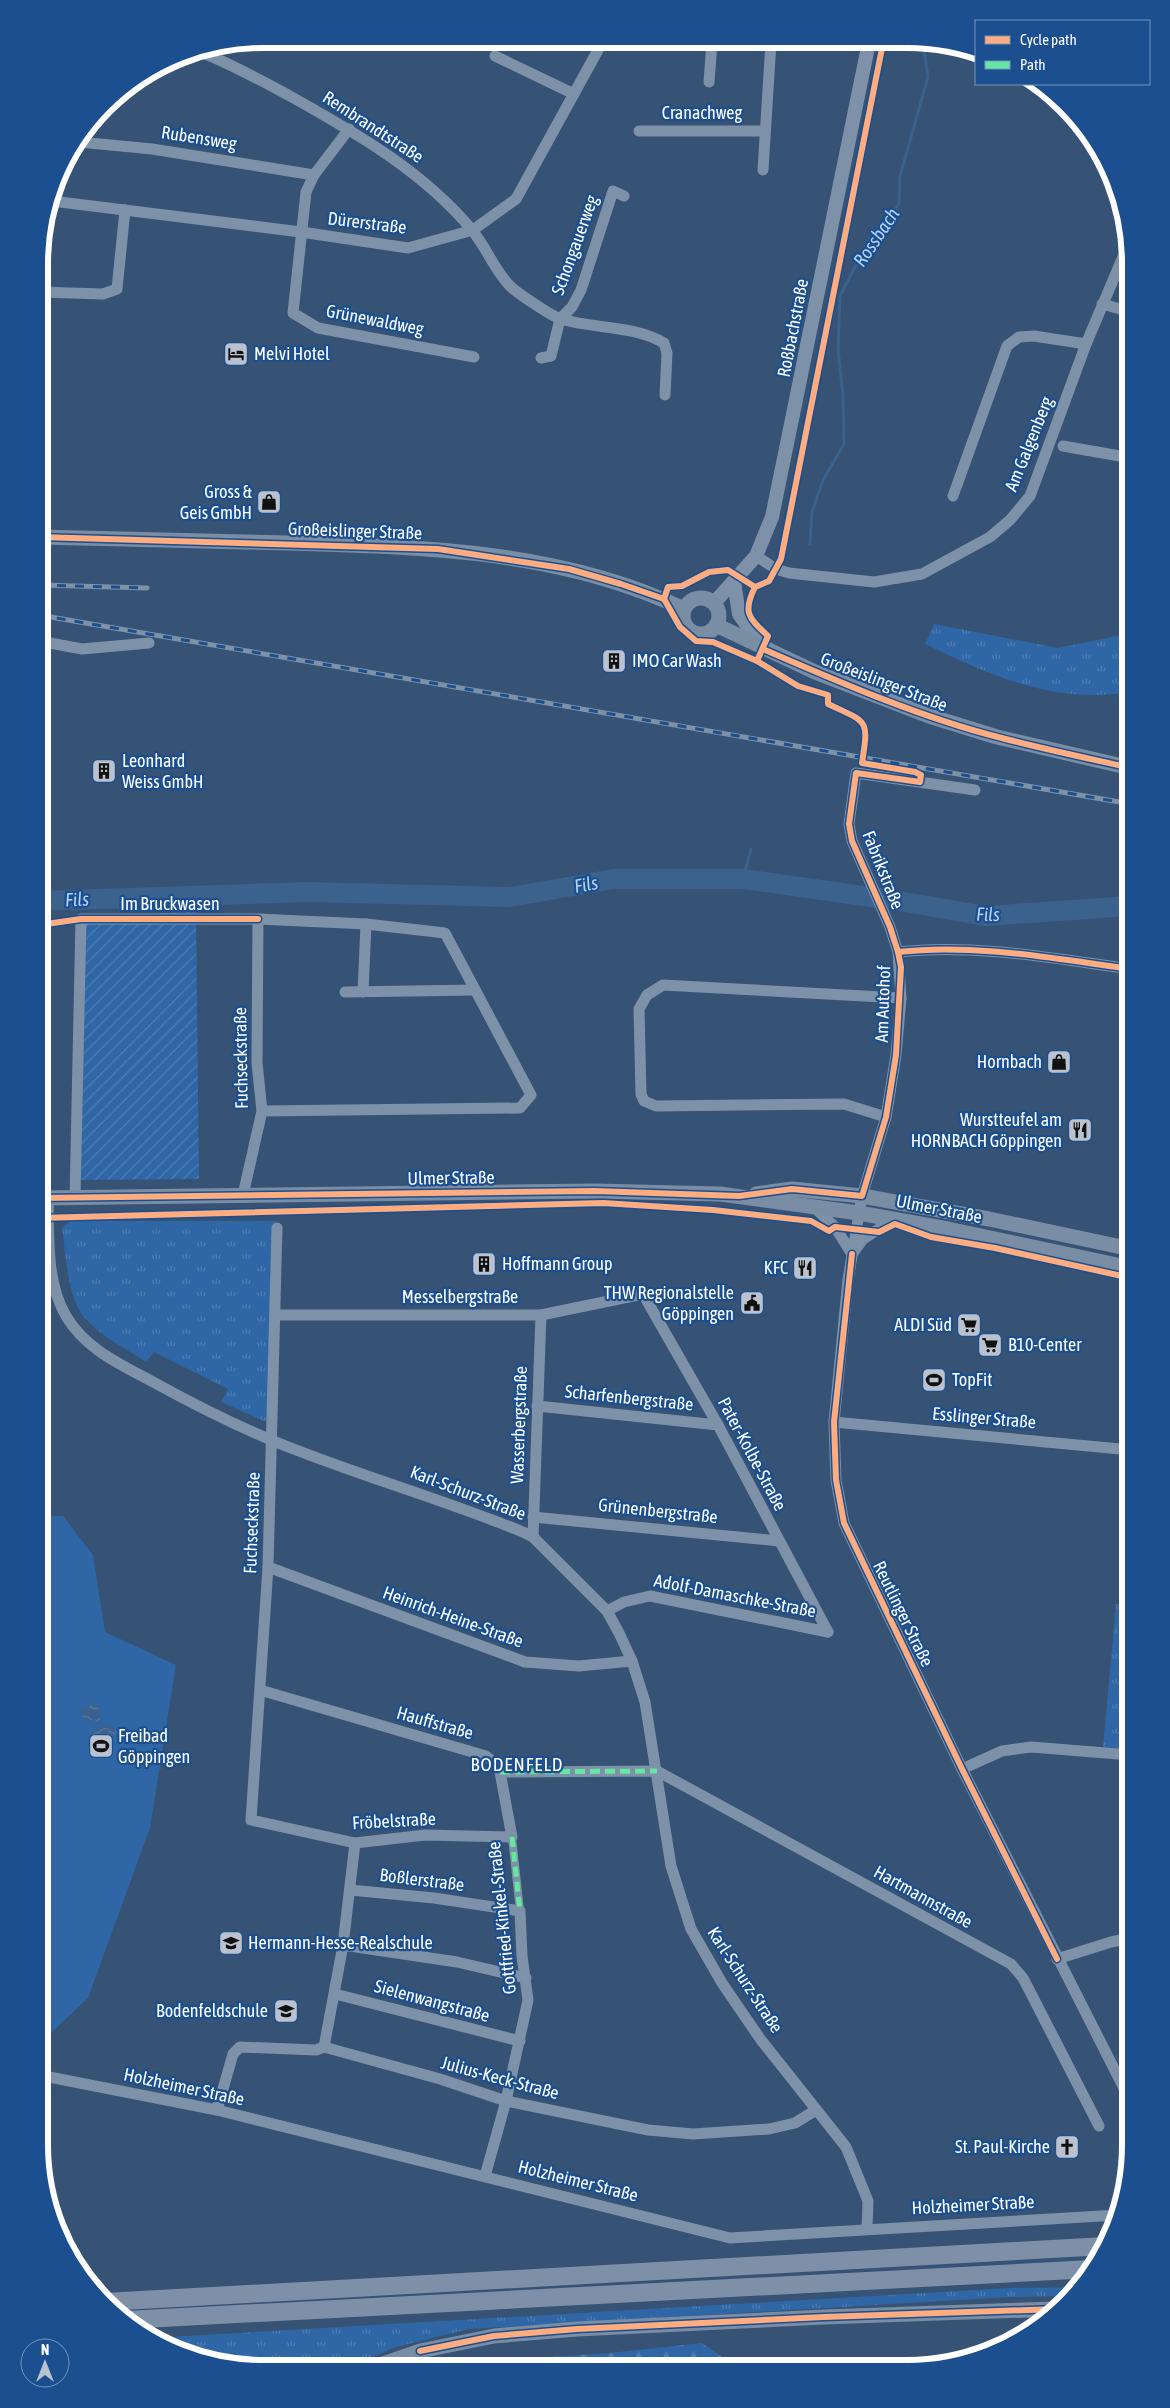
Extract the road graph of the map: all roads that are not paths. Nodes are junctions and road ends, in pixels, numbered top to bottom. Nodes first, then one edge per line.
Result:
1 (600, 48) edge
2 (712, 48) edge
3 (771, 48) edge
4 (868, 48) edge
5 (206, 55) edge
6 (495, 56) dead end
7 (709, 82) dead end
8 (574, 94) junction
9 (349, 129) junction
10 (639, 131) dead end
11 (765, 131) junction
12 (84, 143) edge
13 (763, 170) dead end
14 (314, 175) junction
15 (624, 196) dead end
16 (57, 202) edge
17 (125, 210) junction
18 (473, 230) junction
19 (300, 232) junction
20 (1122, 259) edge
21 (48, 292) edge
22 (1102, 304) junction
23 (1122, 310) edge
24 (560, 319) junction
25 (1086, 344) junction
26 (474, 356) dead end
27 (541, 358) dead end
28 (665, 395) dead end
29 (1063, 446) dead end
30 (1122, 456) edge
31 (953, 496) dead end
32 (48, 537) edge
33 (756, 556) junction
34 (734, 582) junction
35 (714, 603) junction
36 (684, 609) junction
37 (716, 625) junction
38 (48, 643) edge
39 (149, 643) dead end
40 (763, 649) junction
41 (1122, 766) edge
42 (975, 790) dead end
43 (258, 918) junction
44 (366, 924) junction
45 (898, 952) junction
46 (1122, 969) edge
47 (475, 990) junction
48 (345, 992) dead end
49 (363, 992) junction
50 (900, 998) junction
51 (262, 1111) junction
52 (886, 1117) junction
53 (243, 1196) junction
54 (740, 1196) junction
55 (862, 1196) junction
56 (48, 1198) edge
57 (75, 1198) junction
58 (815, 1208) junction
59 (859, 1214) junction
60 (893, 1220) junction
61 (277, 1228) dead end
62 (48, 1244) edge
63 (1122, 1247) edge
64 (852, 1254) junction
65 (1122, 1266) edge
66 (644, 1294) joint
67 (275, 1314) junction
68 (541, 1314) junction
69 (537, 1406) junction
70 (834, 1422) junction
71 (718, 1425) junction
72 (272, 1440) junction
73 (1122, 1449) edge
74 (533, 1517) junction
75 (533, 1537) junction
76 (779, 1540) junction
77 (268, 1567) junction
78 (608, 1610) junction
79 (828, 1632) joint
80 (632, 1662) junction
81 (260, 1690) junction
82 (1122, 1754) edge
83 (962, 1769) junction
84 (657, 1771) junction
85 (500, 1772) junction
86 (251, 1820) joint
87 (512, 1837) junction
88 (355, 1843) junction
89 (350, 1890) junction
90 (520, 1911) junction
91 (1122, 1940) edge
92 (343, 1945) junction
93 (1058, 1959) junction
94 (526, 1978) junction
95 (336, 1994) junction
96 (520, 2042) junction
97 (324, 2047) junction
98 (48, 2077) edge
99 (1122, 2084) edge
100 (506, 2101) junction
101 (217, 2110) junction
102 (816, 2110) junction
103 (1098, 2126) dead end
104 (486, 2176) junction
105 (1111, 2215) edge
106 (867, 2228) junction
107 (1097, 2246) edge
108 (1083, 2269) edge
109 (114, 2301) edge
110 (1045, 2310) edge
111 (137, 2319) edge
112 (394, 2360) edge

1 - 8 street, Dürerstraße
2 - 7 street
3 - 11 street, Cranachweg
4 - 33 street, Roßbachstraße
5 - 9 street, Rembrandtstraße
6 - 8 street
8 - 18 street, Dürerstraße
9 - 14 street
9 - 18 street, Rembrandtstraße
10 - 11 street, Cranachweg
11 - 13 street, Cranachweg
12 - 14 street, Rubensweg
14 - 19 street
15 - 24 street, Schongauerweg
16 - 17 street, Dürerstraße
17 - 19 street, Dürerstraße
17 - 21 street
18 - 19 street, Dürerstraße
18 - 24 street, Rembrandtstraße
19 - 26 street, Grünewaldweg
20 - 22 street, Am Galgenberg
22 - 23 street
22 - 25 street, Am Galgenberg
24 - 27 street
24 - 28 street, Rembrandtstraße
25 - 31 street
25 - 33 street, Am Galgenberg
29 - 30 street, Am Galgenberg
32 - 36 main road, Großeislinger Straße
33 - 34 street, Roßbachstraße
34 - 35 street, Roßbachstraße
34 - 40 street
35 - 36 main road
35 - 37 main road
36 - 37 main road
37 - 40 main road, Großeislinger Straße
38 - 39 street
40 - 41 main road, Großeislinger Straße
42 - 45 street, Fabrikstraße
43 - 44 street, Im Bruckwasen
43 - 51 street, Fuchseckstraße
43 - 57 street, Im Bruckwasen
44 - 47 street, Im Bruckwasen
44 - 49 street
45 - 46 street, Am Autohof
45 - 50 street, Am Autohof
47 - 49 street
47 - 51 street, Im Bruckwasen
48 - 49 street
50 - 52 street, Am Autohof
50 - 52 street, Am Autohof
51 - 53 street, Fuchseckstraße
52 - 55 street, Am Autohof
53 - 54 main road, Ulmer Straße
53 - 57 main road, Ulmer Straße
54 - 55 main road, Ulmer Straße
54 - 58 main road, Ulmer Straße
55 - 59 street, Am Autohof
55 - 63 main road, Ulmer Straße
56 - 57 main road, Ulmer Straße
58 - 59 main road, Ulmer Straße
58 - 64 street
59 - 60 main road, Ulmer Straße
59 - 64 street, Reutlinger Straße
60 - 64 street
60 - 65 main road, Ulmer Straße
61 - 67 street, Fuchseckstraße
62 - 72 street, Karl-Schurz-Straße
64 - 70 street, Reutlinger Straße
66 - 68 street, Messelbergstraße
66 - 71 street, Pater-Kolbe-Straße
67 - 68 street, Messelbergstraße
67 - 72 street, Fuchseckstraße
68 - 69 street, Wasserbergstraße
69 - 71 street, Scharfenbergstraße
69 - 74 street, Wasserbergstraße
70 - 73 street, Esslinger Straße
70 - 83 street, Reutlinger Straße
71 - 76 street, Pater-Kolbe-Straße
72 - 75 street, Karl-Schurz-Straße
72 - 77 street, Fuchseckstraße
74 - 75 street, Wasserbergstraße
74 - 76 street, Grünenbergstraße
75 - 78 street, Karl-Schurz-Straße
76 - 79 street, Pater-Kolbe-Straße
77 - 80 street, Heinrich-Heine-Straße
77 - 81 street, Fuchseckstraße
78 - 79 street, Adolf-Damaschke-Straße
78 - 80 street, Karl-Schurz-Straße
80 - 84 street, Karl-Schurz-Straße
81 - 85 street, Hauffstraße
81 - 86 street, Fuchseckstraße
82 - 83 street
83 - 93 street, Reutlinger Straße
84 - 85 street
84 - 102 street, Karl-Schurz-Straße
84 - 103 street, Hartmannstraße
85 - 87 street, Gottfried-Kinkel-Straße
86 - 88 street, Fröbelstraße
87 - 88 street, Fröbelstraße
87 - 90 street, Gottfried-Kinkel-Straße
88 - 89 street
89 - 90 street, Boßlerstraße
89 - 92 street
90 - 94 street, Gottfried-Kinkel-Straße
91 - 93 street
92 - 94 street
92 - 95 street
93 - 99 street
94 - 96 street, Gottfried-Kinkel-Straße
95 - 96 street, Sielenwangstraße
95 - 97 street
96 - 100 street, Gottfried-Kinkel-Straße
97 - 100 street, Julius-Keck-Straße
97 - 101 street, Julius-Keck-Straße
98 - 101 street, Holzheimer Straße
100 - 102 street, Julius-Keck-Straße
100 - 104 street, Gottfried-Kinkel-Straße
101 - 104 street, Holzheimer Straße
102 - 106 street, Karl-Schurz-Straße
104 - 106 street, Holzheimer Straße
105 - 106 street, Holzheimer Straße
107 - 109 highway
108 - 111 highway
110 - 112 main road

